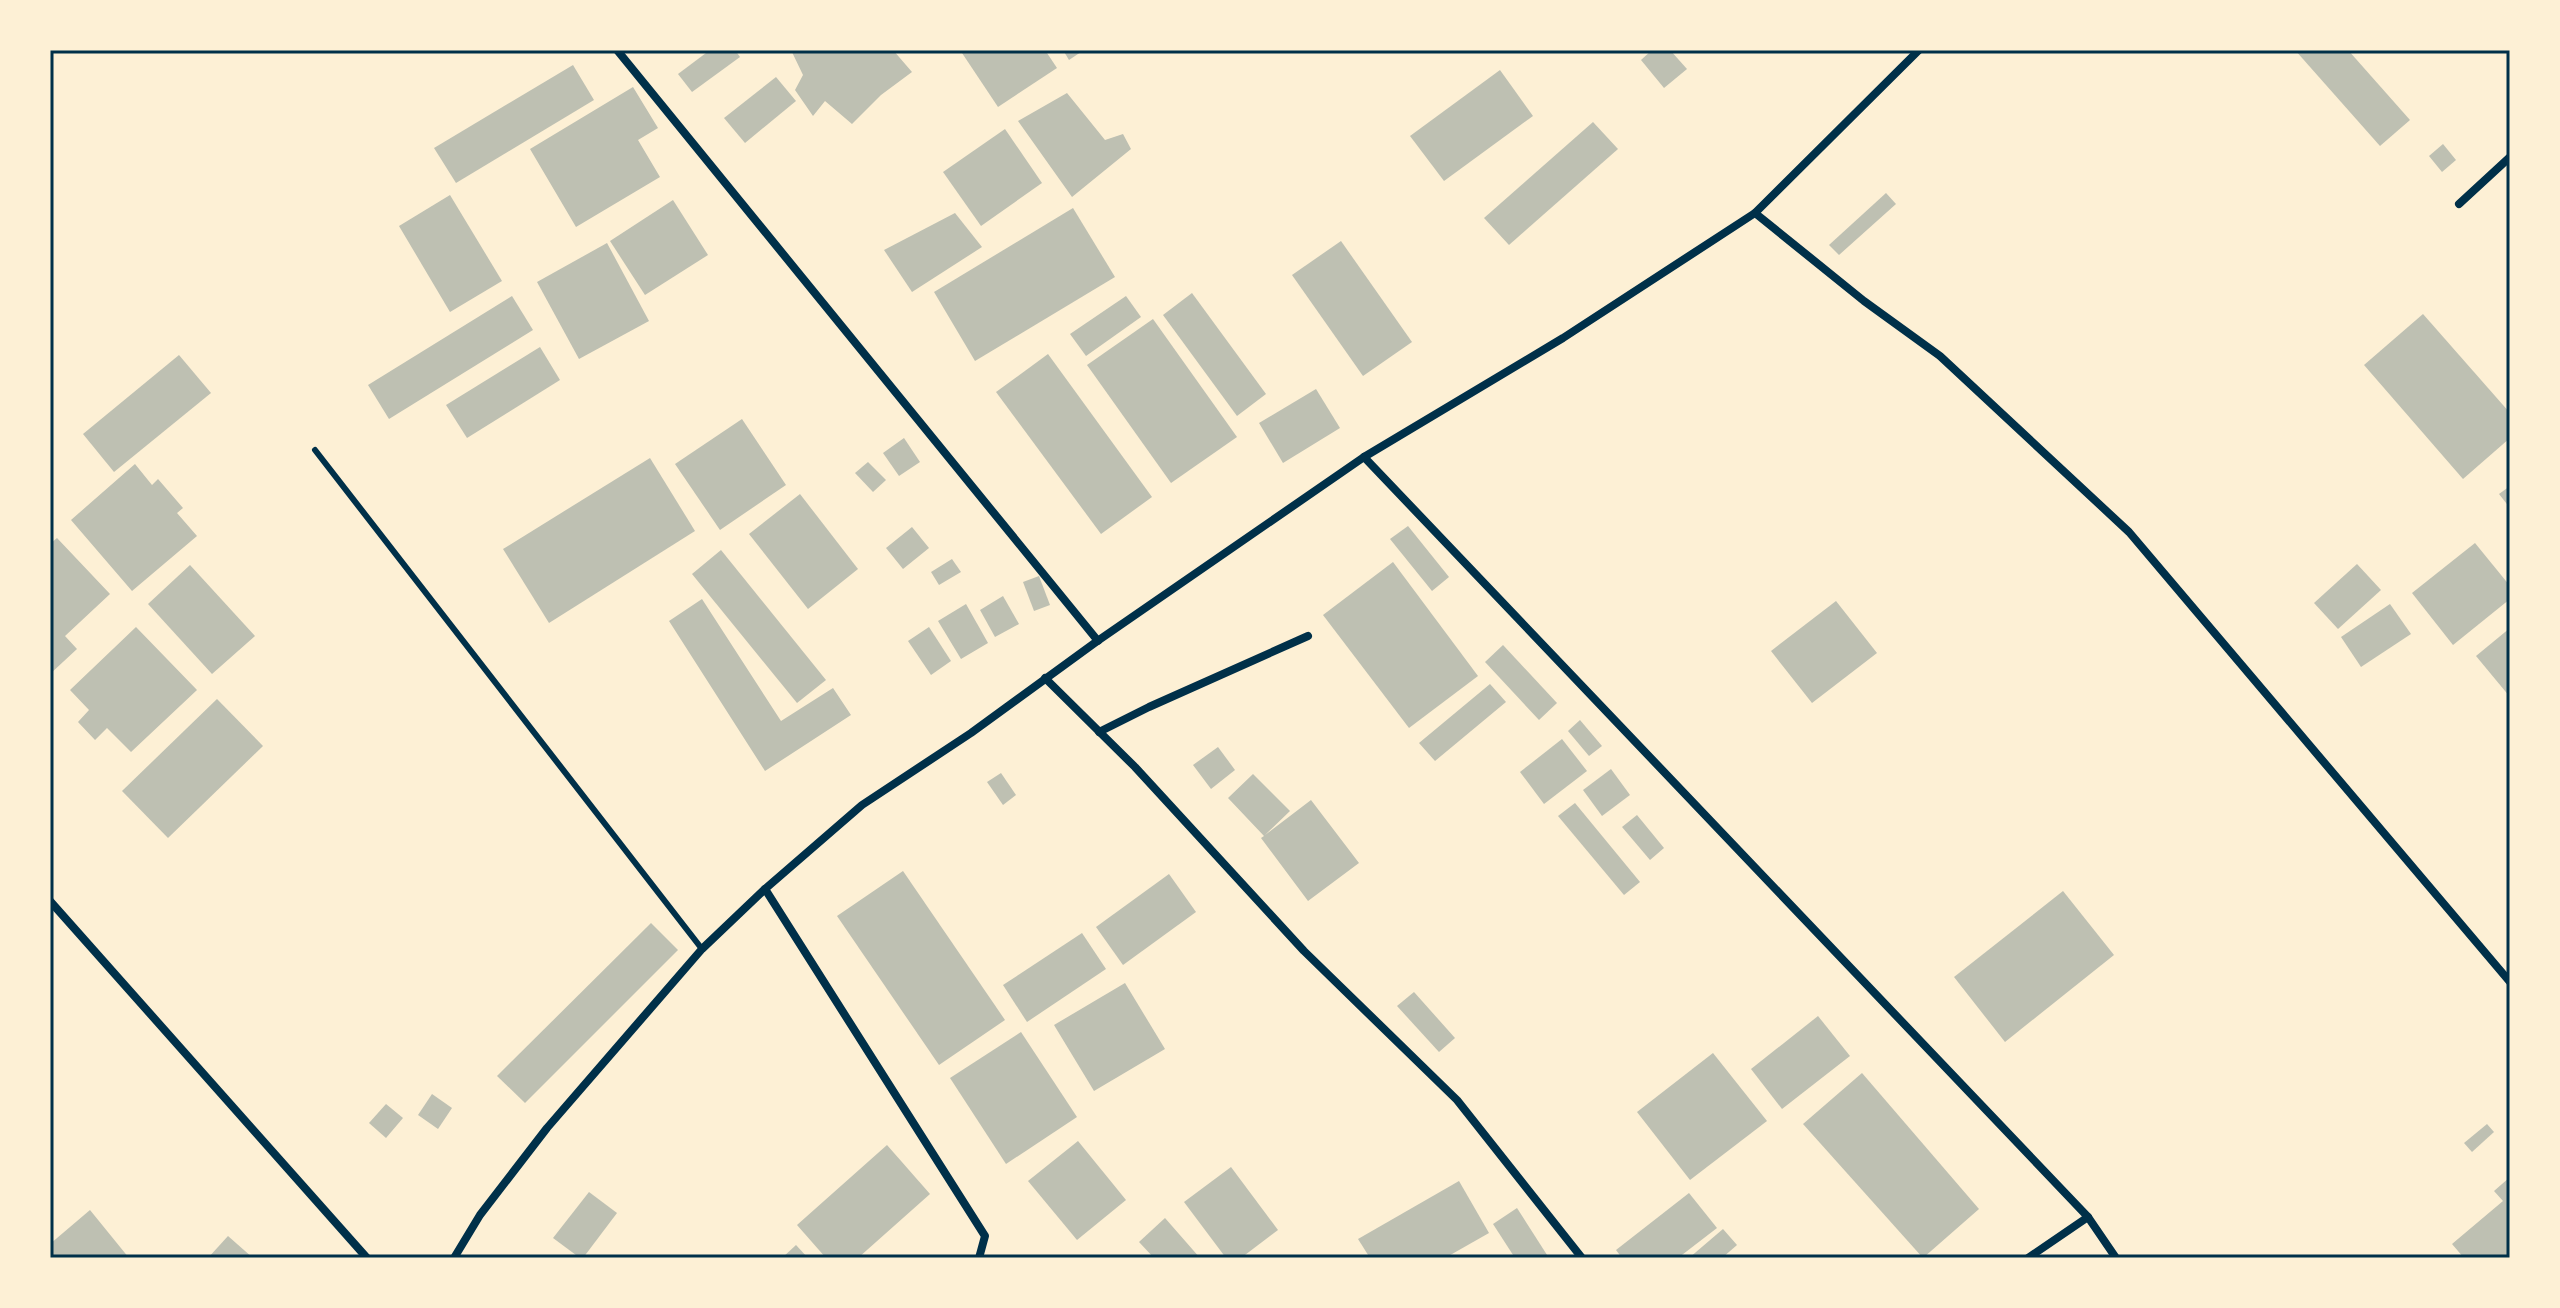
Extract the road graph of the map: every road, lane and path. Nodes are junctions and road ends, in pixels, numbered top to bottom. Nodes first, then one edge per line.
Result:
1 (617, 50) edge
2 (1919, 50) edge
3 (2510, 157) edge
4 (2459, 204) dead end
5 (1755, 213) junction
6 (315, 450) dead end
7 (1364, 457) junction
8 (1308, 636) dead end
9 (1098, 641) junction
10 (1045, 678) junction
11 (1099, 732) junction
12 (765, 889) junction
13 (50, 901) edge
14 (702, 949) junction
15 (2510, 982) edge
16 (2088, 1217) junction
17 (367, 1258) edge
18 (454, 1258) edge
19 (979, 1258) edge
20 (1582, 1258) edge
21 (2028, 1258) edge
22 (2116, 1258) edge

1 - 9 street
2 - 5 street
3 - 4 street
5 - 7 street
5 - 15 street
6 - 14 lane
7 - 9 street
7 - 16 street
8 - 11 street
9 - 10 street
10 - 11 street
10 - 12 street
11 - 20 street
12 - 14 street
12 - 19 street
13 - 17 street
14 - 18 street
16 - 21 street
16 - 22 street

